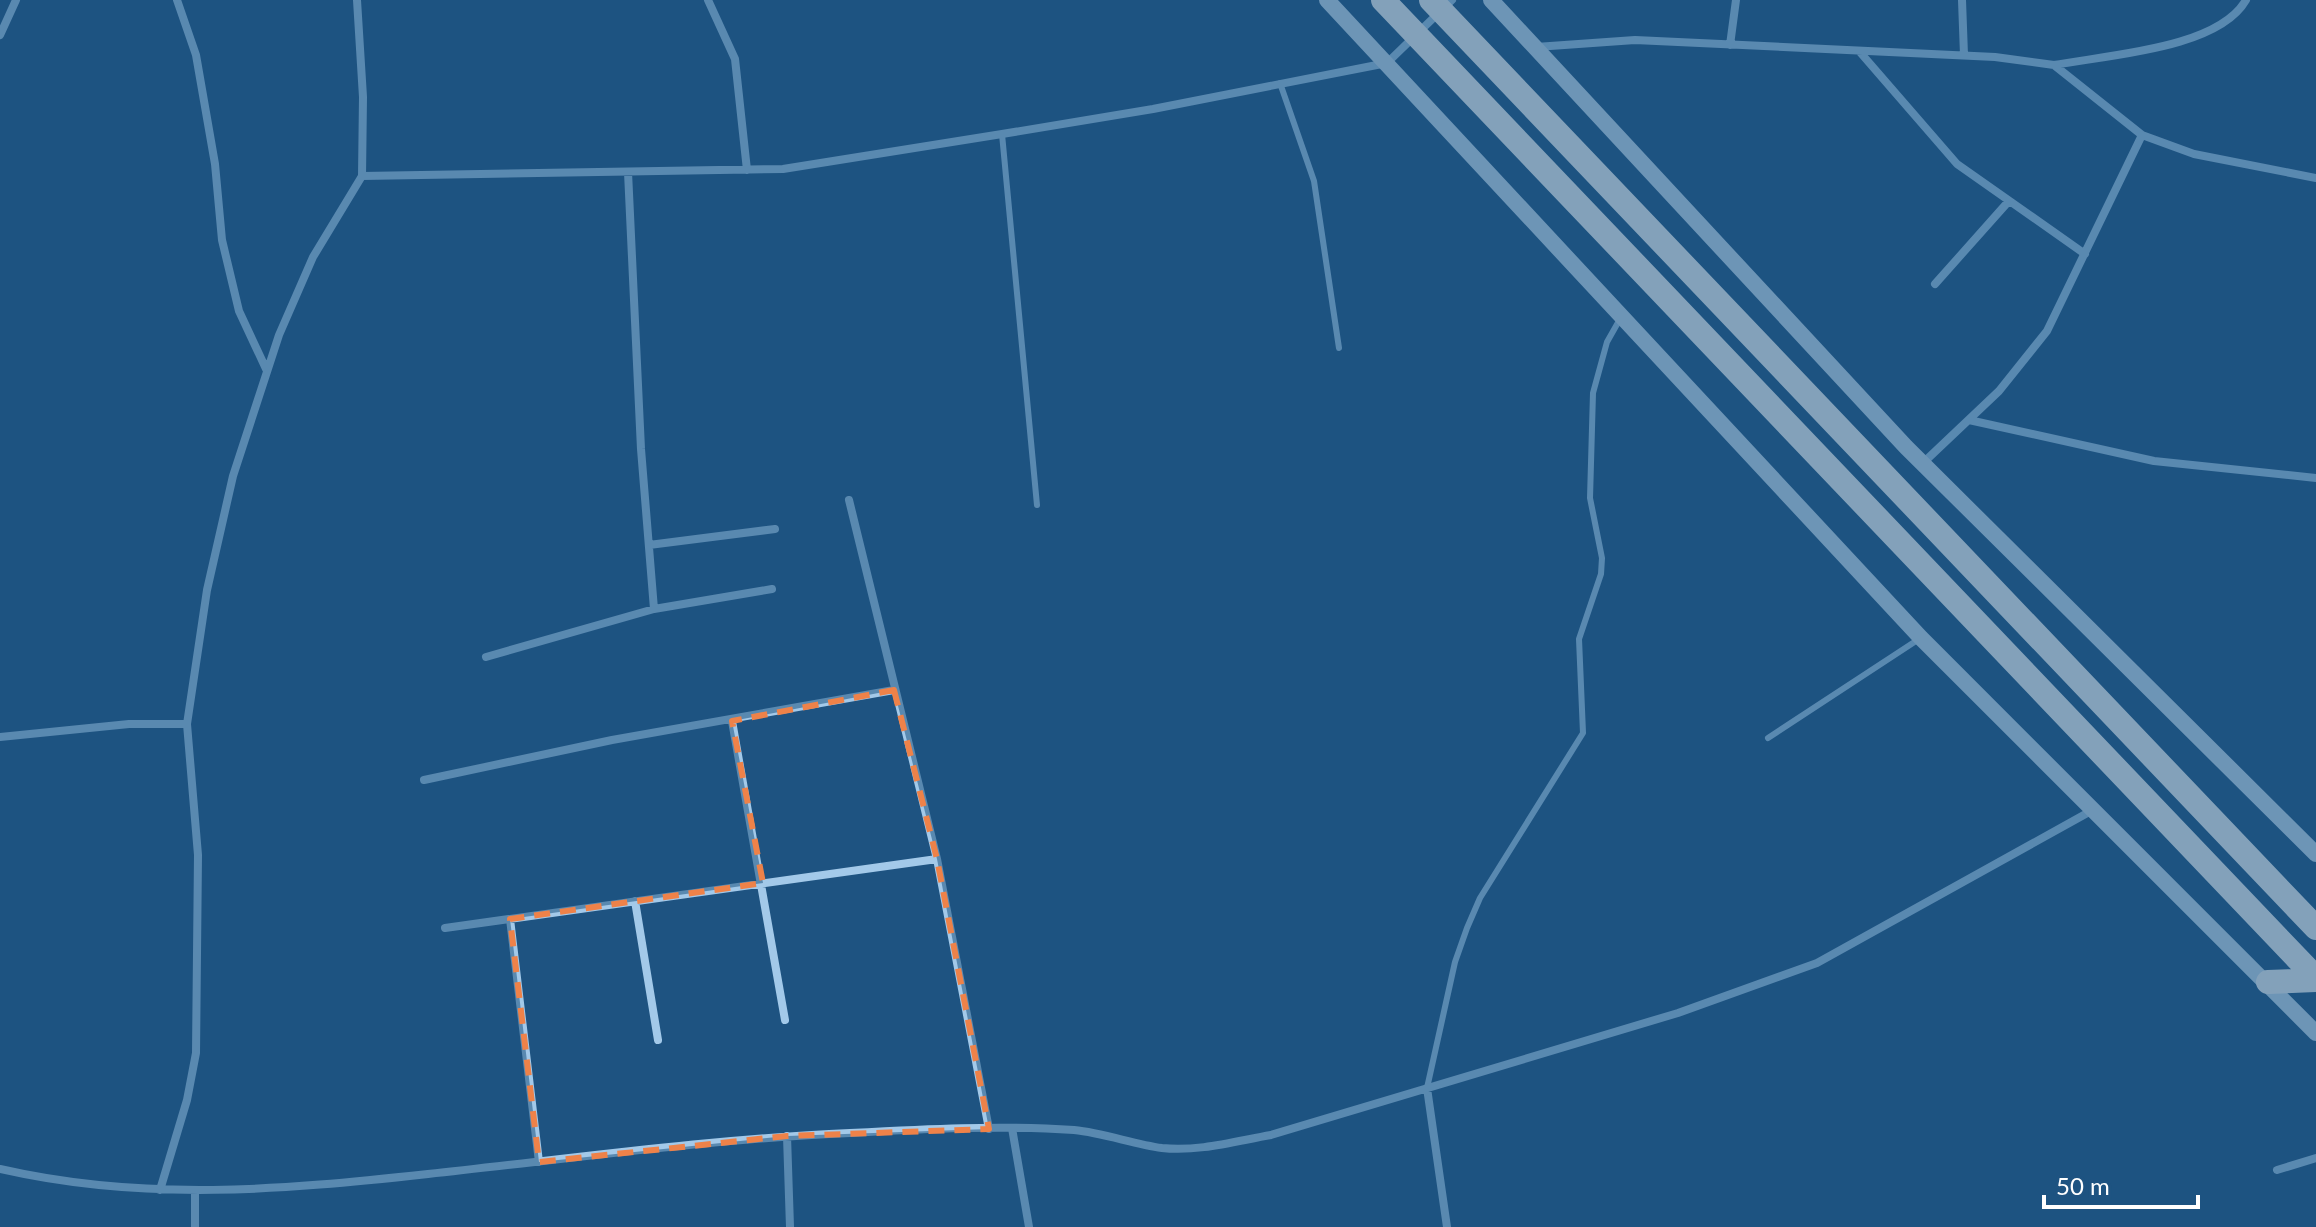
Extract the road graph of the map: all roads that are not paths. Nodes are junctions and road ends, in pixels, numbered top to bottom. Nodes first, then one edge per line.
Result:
1 (16, 0) edge
2 (177, 0) edge
3 (357, 0) edge
4 (708, 0) edge
5 (1327, 0) edge
6 (1383, 0) edge
7 (1431, 0) edge
8 (1452, 0) edge
9 (1491, 0) edge
10 (1736, 0) edge
11 (1962, 0) edge
12 (2246, 0) edge
13 (0, 35) edge
14 (1730, 45) junction
15 (1534, 47) junction
16 (1859, 51) junction
17 (1964, 55) junction
18 (1387, 63) junction
19 (2054, 65) junction
20 (1280, 82) junction
21 (1002, 134) junction
22 (2142, 135) junction
23 (747, 170) junction
24 (628, 172) junction
25 (362, 176) junction
26 (2316, 178) edge
27 (2008, 202) junction
28 (2085, 254) junction
29 (1935, 284) dead end
30 (1622, 316) junction
31 (1339, 348) dead end
32 (267, 371) junction
33 (1969, 420) junction
34 (1923, 463) junction
35 (2316, 478) edge
36 (849, 500) dead end
37 (1037, 505) dead end
38 (775, 529) dead end
39 (649, 545) junction
40 (772, 589) dead end
41 (654, 609) junction
42 (1921, 638) junction
43 (486, 657) dead end
44 (894, 690) junction
45 (732, 721) junction
46 (187, 724) junction
47 (0, 737) edge
48 (1768, 738) dead end
49 (424, 780) dead end
50 (2091, 811) junction
51 (2316, 854) edge
52 (937, 859) junction
53 (763, 883) junction
54 (635, 901) junction
55 (510, 919) junction
56 (445, 928) dead end
57 (2316, 928) edge
58 (2316, 979) edge
59 (2268, 982) junction
60 (785, 1020) dead end
61 (2316, 1033) edge
62 (658, 1040) dead end
63 (1427, 1088) junction
64 (1012, 1128) junction
65 (989, 1129) junction
66 (787, 1136) junction
67 (2316, 1158) edge
68 (539, 1162) junction
69 (0, 1169) edge
70 (2277, 1170) dead end
71 (160, 1190) junction
72 (195, 1191) junction
73 (195, 1227) edge
74 (790, 1227) edge
75 (1029, 1227) edge
76 (1447, 1227) edge

1 - 13 street
2 - 32 street
3 - 25 street
4 - 23 street
5 - 18 street
6 - 58 highway
7 - 57 highway
8 - 18 street
9 - 15 street
10 - 14 street
11 - 17 street
12 - 19 street
14 - 15 street
14 - 16 street
15 - 34 street
16 - 17 street
16 - 27 street
17 - 19 street
18 - 20 street
18 - 30 street
19 - 22 street
20 - 21 street
20 - 31 lane
21 - 23 street
21 - 37 lane
22 - 26 street
22 - 28 street
23 - 24 street
24 - 25 street
24 - 39 street
25 - 32 street
27 - 28 street
27 - 29 street
28 - 33 street
30 - 42 street
30 - 63 lane
32 - 46 street
33 - 34 street
33 - 35 street
34 - 51 street
36 - 44 street
38 - 39 street
39 - 41 street
40 - 41 street
41 - 43 street
42 - 48 lane
42 - 50 street
44 - 45 street
44 - 52 street
45 - 49 street
45 - 53 street
46 - 47 street
46 - 71 street
50 - 59 street
50 - 63 street
52 - 53 street
52 - 65 street
53 - 54 street
53 - 60 street
54 - 55 street
54 - 62 street
55 - 56 street
55 - 68 street
58 - 59 highway
59 - 61 street
63 - 64 street
63 - 76 street
64 - 65 street
64 - 75 street
65 - 66 street
66 - 68 street
66 - 74 street
67 - 70 street
68 - 72 street
69 - 71 street
71 - 72 street
72 - 73 street

